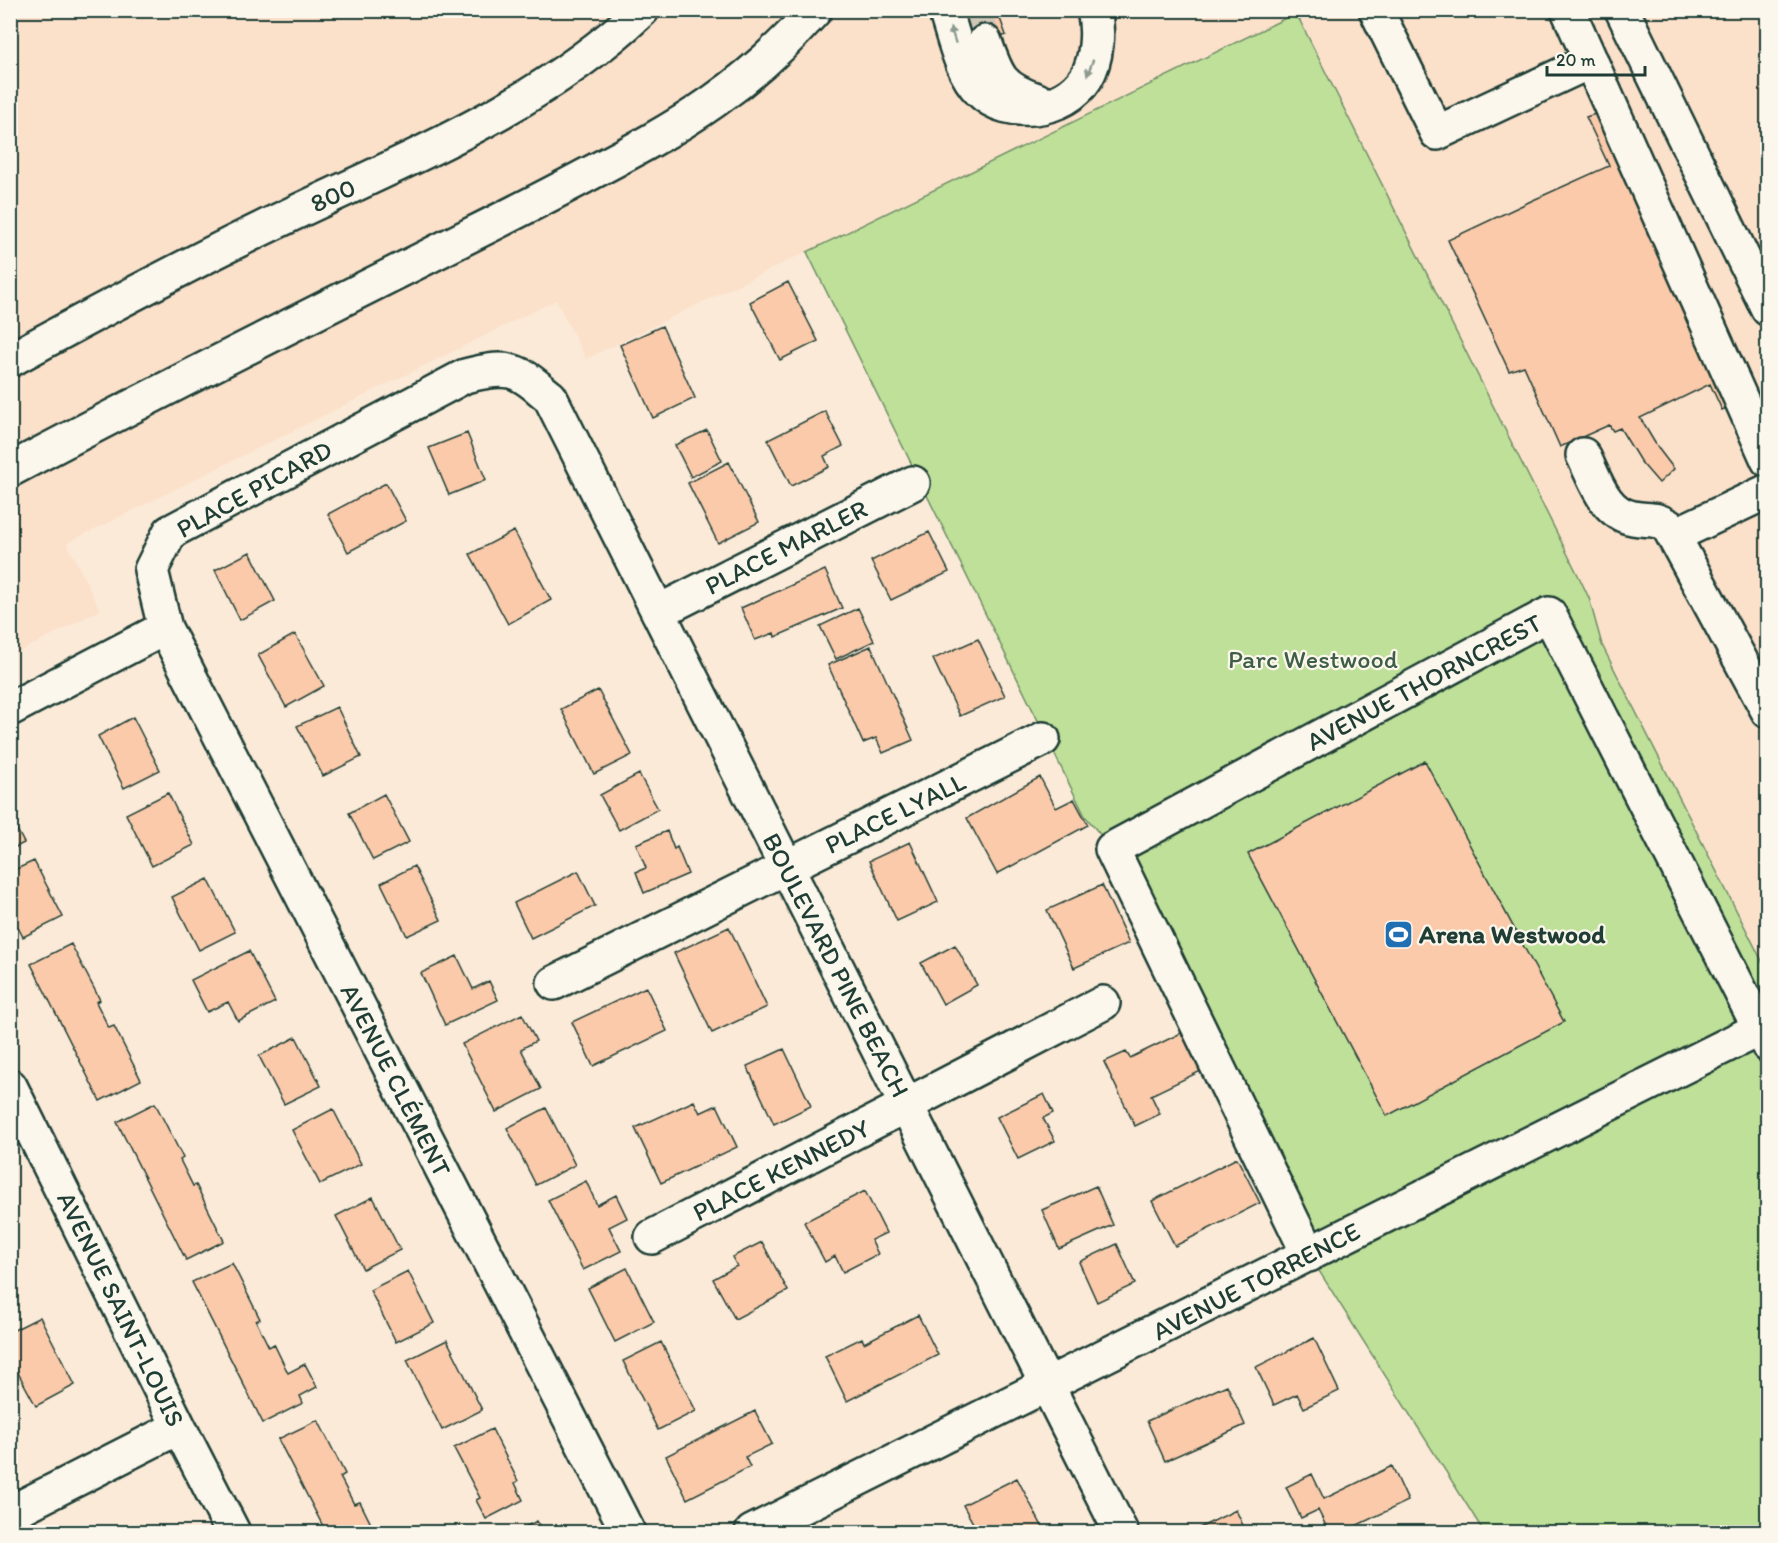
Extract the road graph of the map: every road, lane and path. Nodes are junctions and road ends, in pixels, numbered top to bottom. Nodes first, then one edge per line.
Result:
1 (642, 10) edge
2 (815, 10) edge
3 (945, 10) edge
4 (1094, 10) edge
5 (1376, 10) edge
6 (1568, 10) edge
7 (1630, 13) edge
8 (985, 42) tunnel mouth
9 (1591, 61) junction
10 (1065, 97) junction
11 (1767, 309) edge
12 (10, 360) edge
13 (550, 397) joint
14 (1583, 455) dead end
15 (1767, 460) edge
16 (10, 470) edge
17 (913, 483) dead end
18 (1767, 491) edge
19 (1675, 535) junction
20 (658, 612) junction
21 (165, 628) junction
22 (10, 709) edge
23 (1767, 711) edge
24 (1042, 739) dead end
25 (787, 866) junction
26 (554, 983) dead end
27 (1103, 1003) dead end
28 (1763, 1037) edge
29 (13, 1098) edge
30 (906, 1105) junction
31 (652, 1237) dead end
32 (1308, 1255) junction
33 (1047, 1385) junction
34 (179, 1427) junction
35 (10, 1513) edge
36 (233, 1533) edge
37 (628, 1533) edge
38 (752, 1533) edge
39 (1121, 1533) edge

1 - 12 street, 800
2 - 16 street
10 -> 3 street
4 -> 10 street
5 - 9 street
6 - 9 street
7 - 11 street
8 - 10 street
9 - 15 street
13 - 20 street, BOULEVARD PINE BEACH
13 - 21 street, PLACE PICARD
14 - 19 street
17 - 20 street, PLACE MARLER
18 - 19 street
19 - 23 street
20 - 25 street, BOULEVARD PINE BEACH
21 - 22 street
21 - 37 street, AVENUE CLÉMENT
24 - 25 street, PLACE LYALL
25 - 26 street, PLACE LYALL
25 - 30 street, BOULEVARD PINE BEACH
27 - 30 street, PLACE KENNEDY
28 - 32 street, AVENUE TORRENCE
28 - 32 street, AVENUE THORNCREST
29 - 34 street, AVENUE SAINT-LOUIS
30 - 31 street, PLACE KENNEDY
30 - 33 street, BOULEVARD PINE BEACH
32 - 33 street, AVENUE TORRENCE
33 - 38 street, AVENUE TORRENCE
33 - 39 street, BOULEVARD PINE BEACH
34 - 35 street
34 - 36 street, AVENUE SAINT-LOUIS

